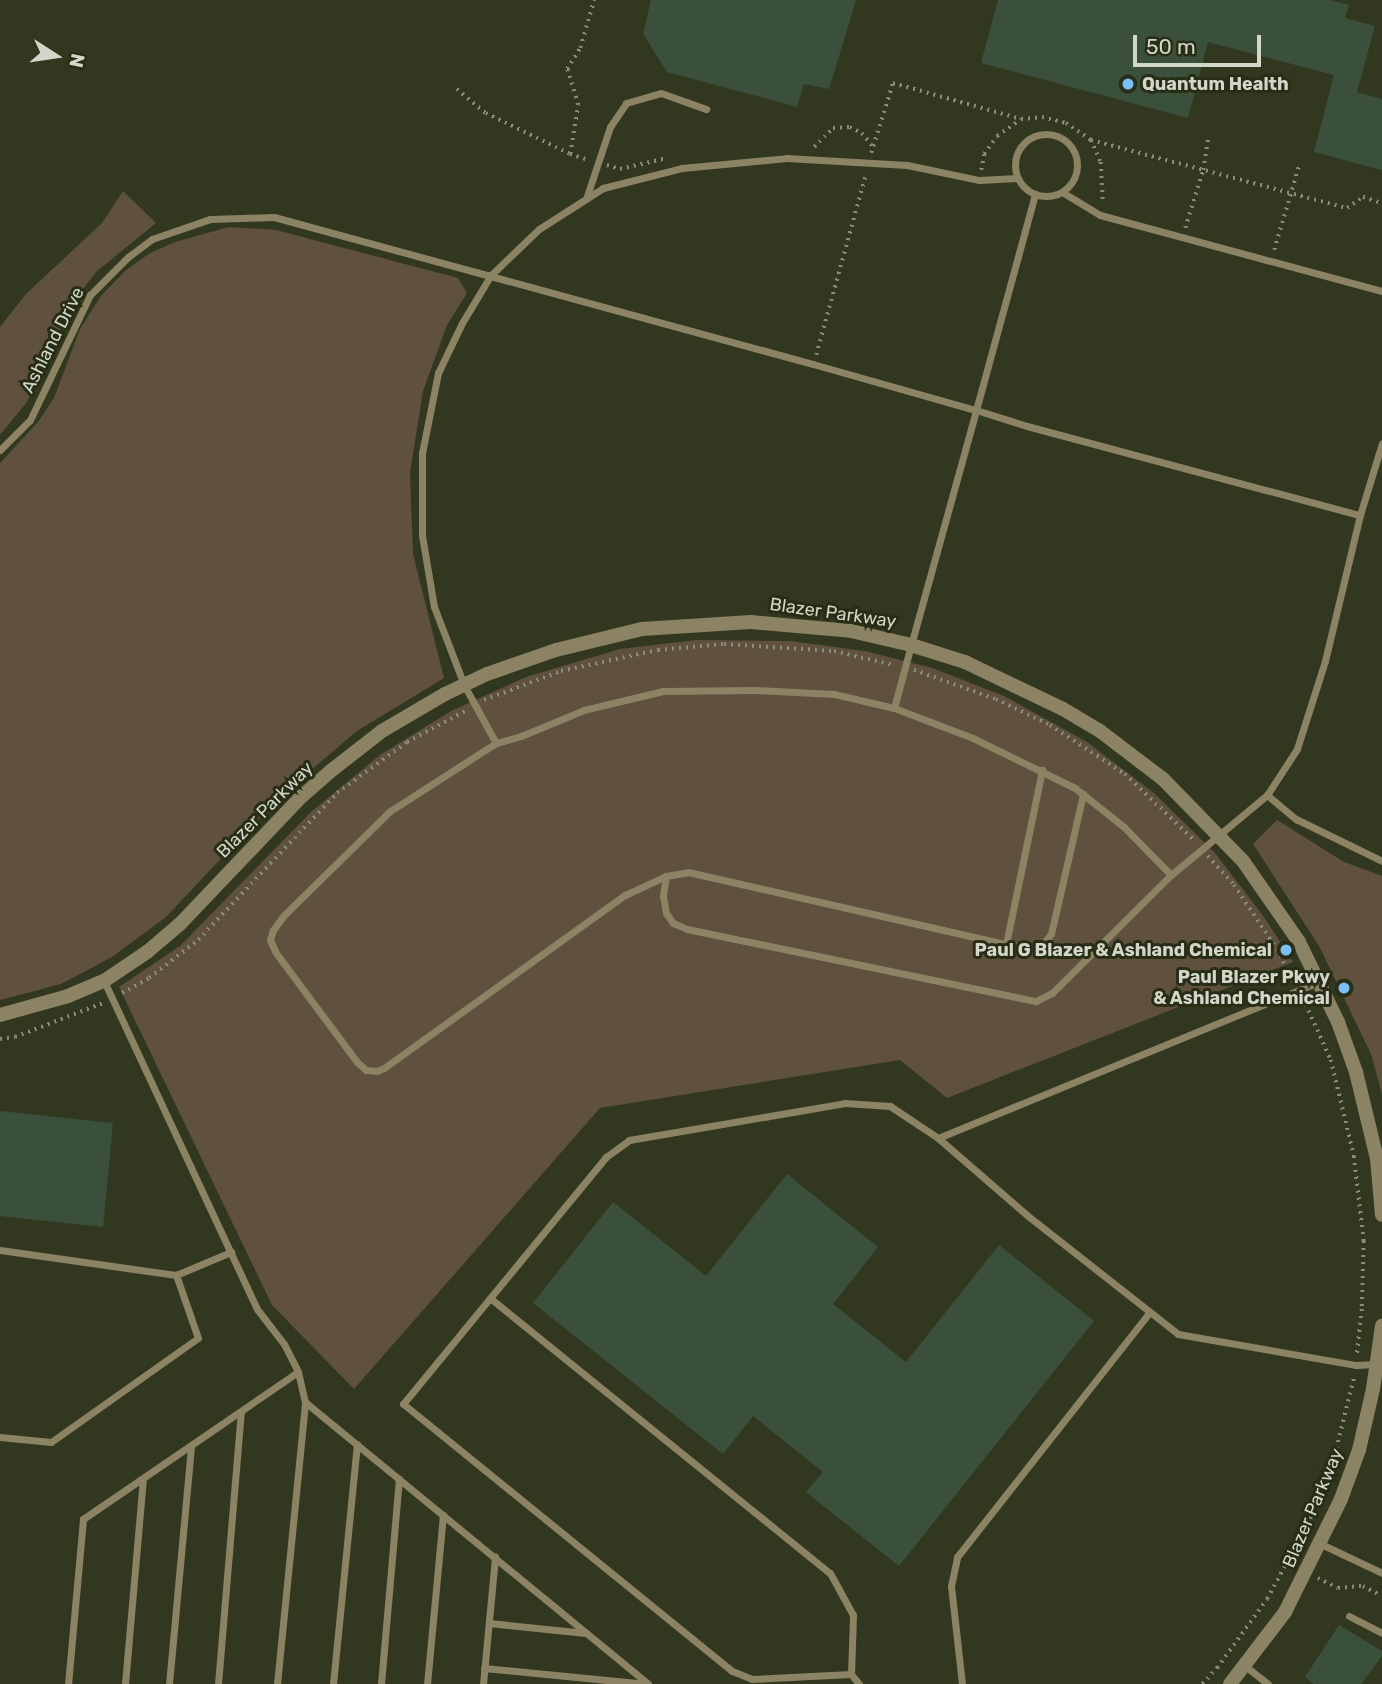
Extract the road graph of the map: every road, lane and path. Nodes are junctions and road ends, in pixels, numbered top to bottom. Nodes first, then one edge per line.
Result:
1 (594, 0) edge
2 (457, 89) dead end
3 (706, 108) dead end
4 (1021, 119) junction
5 (1208, 138) dead end
6 (1091, 141) junction
7 (873, 147) junction
8 (802, 148) dead end
9 (570, 154) junction
10 (672, 158) dead end
11 (597, 163) junction
12 (868, 163) junction
13 (1299, 165) dead end
14 (1203, 170) junction
15 (1017, 178) junction
16 (979, 180) junction
17 (1062, 192) junction
18 (1291, 193) junction
19 (1035, 194) junction
20 (586, 199) junction
21 (1382, 203) edge
22 (1100, 215) junction
23 (1182, 237) junction
24 (1272, 259) junction
25 (491, 275) junction
26 (1382, 292) edge
27 (813, 364) junction
28 (976, 410) junction
29 (1382, 443) edge
30 (0, 450) edge
31 (1360, 515) junction
32 (911, 645) junction
33 (464, 685) junction
34 (894, 708) junction
35 (496, 743) junction
36 (1041, 770) junction
37 (1083, 794) junction
38 (1267, 795) junction
39 (1219, 834) junction
40 (1382, 861) edge
41 (1171, 875) junction
42 (666, 877) junction
43 (1006, 944) junction
44 (104, 981) junction
45 (1320, 982) junction
46 (0, 1016) edge
47 (938, 1138) junction
48 (1382, 1215) edge
49 (0, 1250) edge
50 (231, 1252) junction
51 (176, 1275) junction
52 (490, 1298) junction
53 (1148, 1314) junction
54 (1382, 1326) edge
55 (1377, 1364) junction
56 (299, 1372) junction
57 (304, 1402) junction
58 (241, 1412) junction
59 (0, 1437) edge
60 (357, 1444) junction
61 (191, 1448) junction
62 (399, 1479) junction
63 (142, 1480) junction
64 (443, 1515) junction
65 (1321, 1544) junction
66 (495, 1557) junction
67 (1307, 1573) junction
68 (1382, 1573) edge
69 (1382, 1596) edge
70 (1349, 1616) dead end
71 (489, 1623) junction
72 (586, 1633) junction
73 (1382, 1633) edge
74 (1245, 1666) junction
75 (484, 1668) junction
76 (851, 1674) junction
77 (68, 1684) edge
78 (125, 1684) edge
79 (169, 1684) edge
80 (218, 1684) edge
81 (277, 1684) edge
82 (333, 1684) edge
83 (381, 1684) edge
84 (427, 1684) edge
85 (483, 1684) edge
86 (648, 1684) edge
87 (859, 1684) edge
88 (962, 1684) edge
89 (1230, 1684) edge
90 (1268, 1684) edge

1 - 9 path
2 - 9 path
3 - 11 lane
4 - 6 path
4 - 7 path
4 - 16 path
5 - 14 path
6 - 14 path
6 - 22 path
7 - 8 path
7 - 12 path
9 - 11 path
10 - 11 path
11 - 20 lane
12 - 16 lane
12 - 20 lane
12 - 27 path
13 - 18 path
14 - 18 path
14 - 23 path
15 - 16 lane
15 - 17 lane
15 - 19 lane
17 - 19 lane
17 - 22 lane
18 - 21 path
18 - 24 path
19 - 28 lane
20 - 25 lane
22 - 23 lane
23 - 24 lane
24 - 26 lane
25 - 27 lane, Ashland Drive
25 - 30 lane, Ashland Drive
25 - 33 lane
27 - 28 lane, Ashland Drive
28 - 31 lane, Ashland Drive
28 - 32 lane
29 - 31 lane
31 - 38 lane
32 - 33 street, Blazer Parkway
32 - 34 lane
32 - 39 street, Blazer Parkway
33 - 35 lane
33 - 44 street, Blazer Parkway
34 - 35 lane
34 - 36 lane
35 - 42 lane
36 - 37 lane
36 - 43 lane
37 - 41 lane
37 - 43 lane
38 - 39 lane
38 - 40 lane
39 - 41 lane
39 - 45 street, Blazer Parkway
41 - 42 lane
42 - 43 lane
44 - 46 street, Blazer Parkway
44 - 50 lane
45 - 47 lane
45 - 48 street, Blazer Parkway
47 - 52 lane
47 - 53 lane
49 - 51 lane
50 - 51 lane
50 - 56 lane
51 - 59 lane
52 - 76 lane
52 - 76 lane
53 - 55 lane
53 - 88 lane
54 - 55 street, Blazer Parkway
55 - 65 street, Blazer Parkway
56 - 57 lane
56 - 58 lane
57 - 60 lane
57 - 81 lane
58 - 61 lane
58 - 80 lane
60 - 62 lane
60 - 82 lane
61 - 63 lane
61 - 79 lane
62 - 64 lane
62 - 83 lane
63 - 77 lane
63 - 78 lane
64 - 66 lane
64 - 84 lane
65 - 67 street, Blazer Parkway
65 - 68 lane
66 - 71 lane
66 - 72 lane
67 - 69 path
67 - 74 street, Blazer Parkway
70 - 73 lane
71 - 72 lane
71 - 75 lane
72 - 86 lane
74 - 89 street, Blazer Parkway
74 - 90 lane
75 - 85 lane
75 - 86 lane
76 - 87 lane

